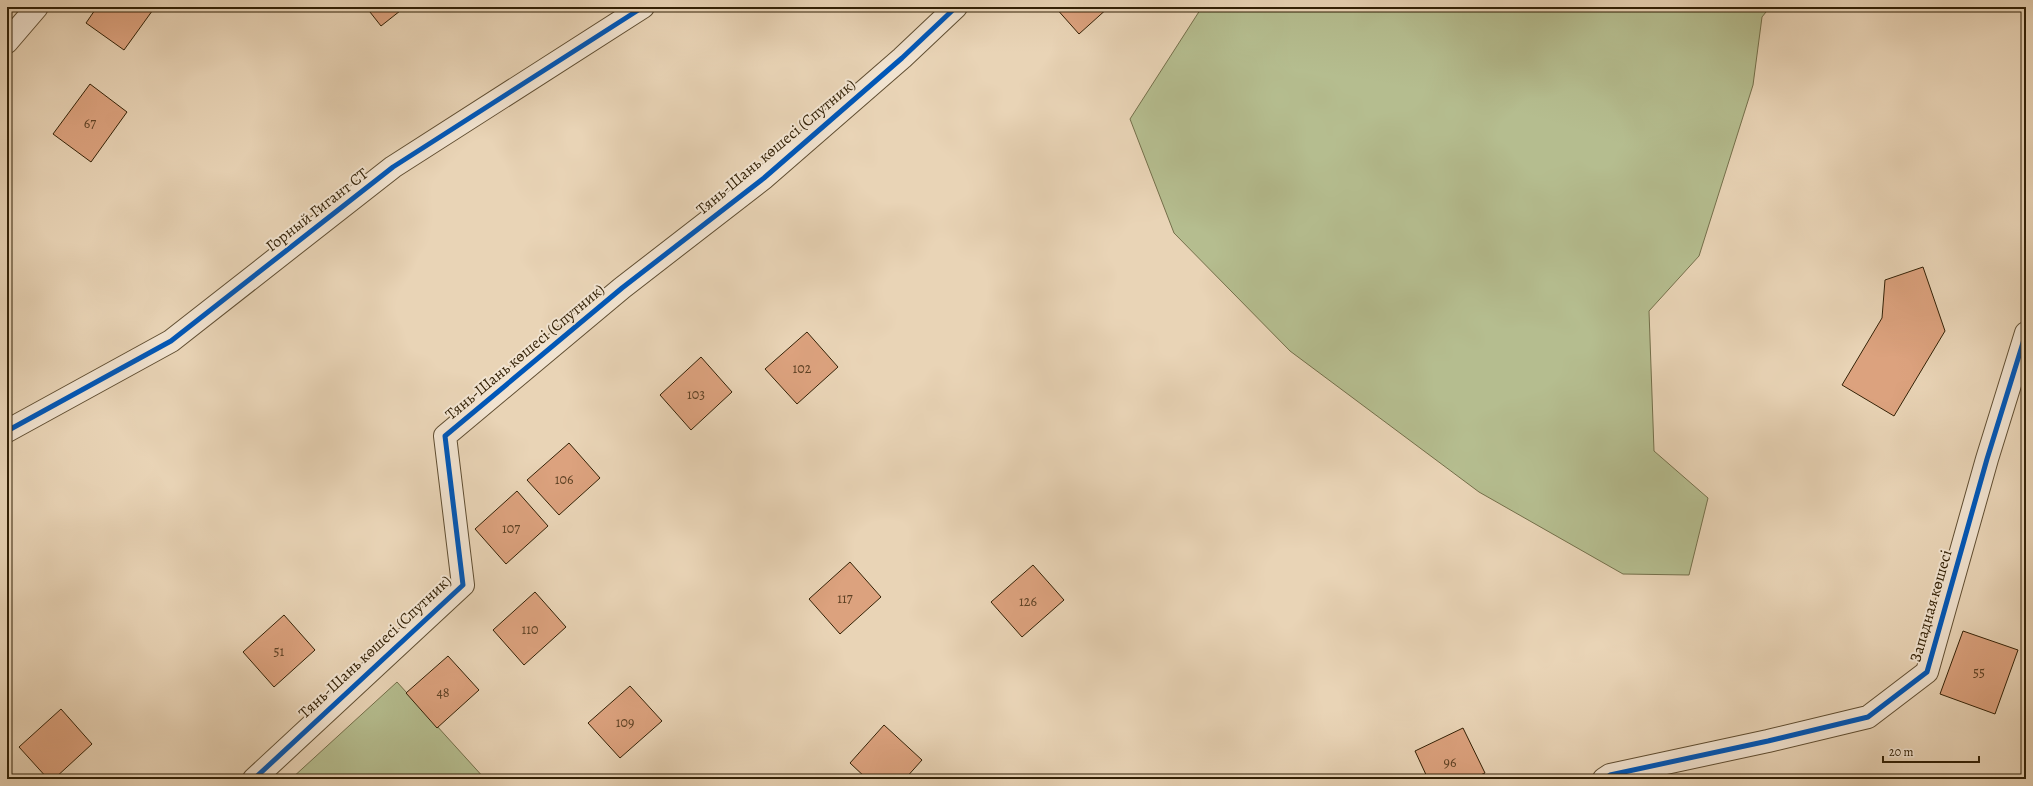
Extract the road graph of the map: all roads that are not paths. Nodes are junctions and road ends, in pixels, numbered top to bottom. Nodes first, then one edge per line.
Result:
1 (37, 7) edge
2 (643, 7) edge
3 (956, 7) edge
4 (7, 42) edge
5 (2026, 333) edge
6 (7, 431) edge
7 (254, 779) edge
8 (1604, 779) edge

1 - 4 street
2 - 6 street, Горный Гигант СТ
3 - 7 street, Тянь-Шань көшесі (Спутник)
5 - 8 street, Западная көшесі

